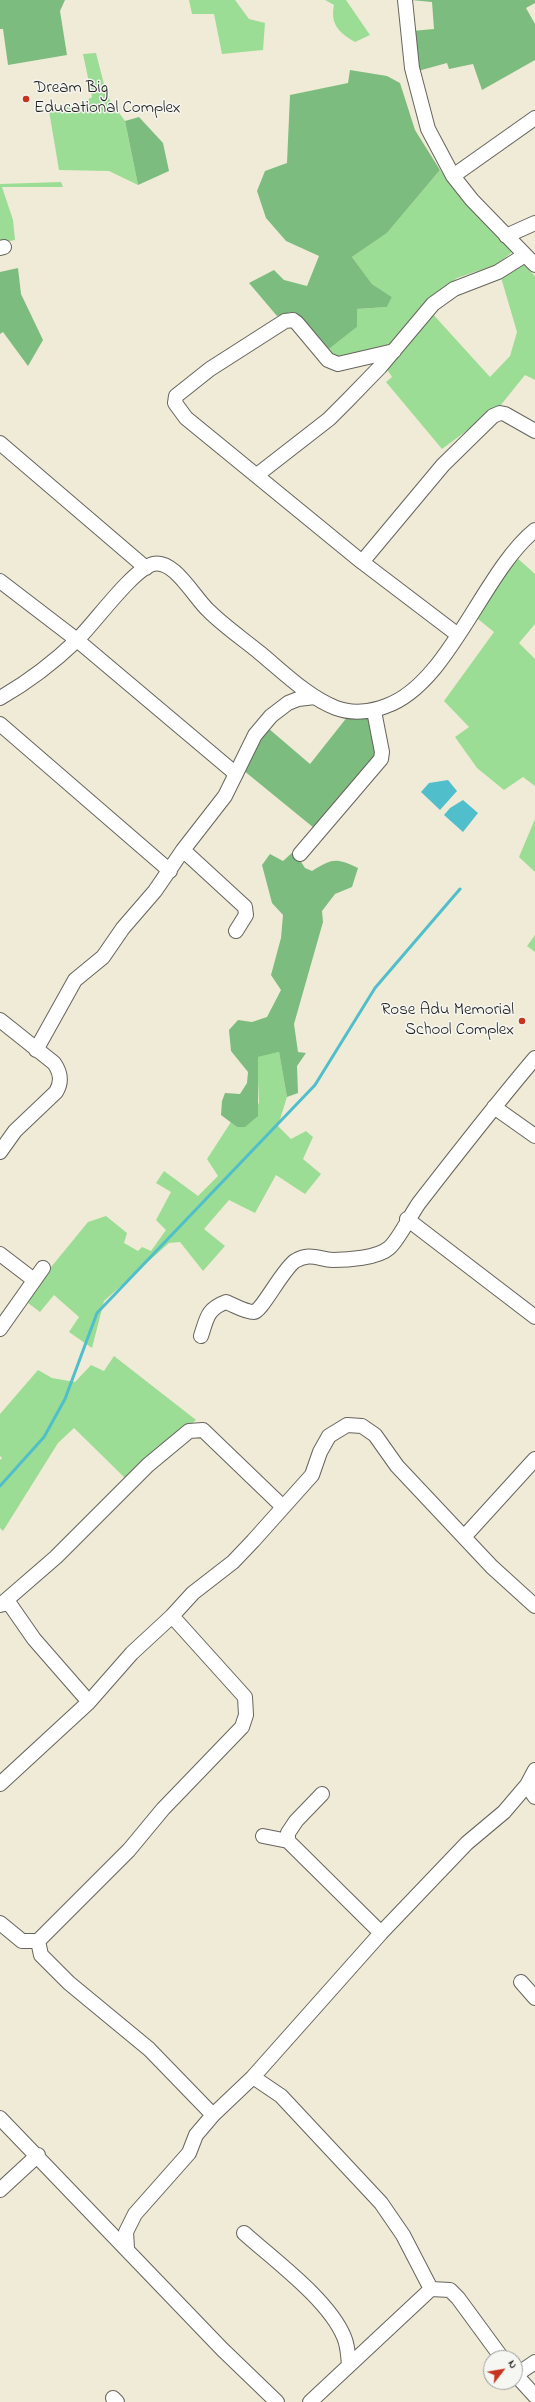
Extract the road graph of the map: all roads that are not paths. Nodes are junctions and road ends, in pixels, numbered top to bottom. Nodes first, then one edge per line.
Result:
1 (405, 0) edge
2 (535, 118) edge
3 (453, 176) junction
4 (535, 223) edge
5 (506, 236) junction
6 (530, 260) edge
7 (394, 351) junction
8 (535, 431) edge
9 (0, 443) edge
10 (257, 475) junction
11 (535, 530) edge
12 (362, 562) junction
13 (146, 568) junction
14 (0, 581) edge
15 (458, 635) junction
16 (77, 640) junction
17 (314, 697) junction
18 (0, 698) edge
19 (374, 711) junction
20 (0, 724) edge
21 (236, 774) junction
22 (183, 850) junction
23 (300, 854) dead end
24 (170, 871) junction
25 (236, 931) dead end
26 (0, 1020) edge
27 (36, 1050) junction
28 (535, 1058) edge
29 (494, 1107) junction
30 (535, 1136) edge
31 (0, 1152) edge
32 (407, 1219) junction
33 (0, 1254) edge
34 (43, 1268) dead end
35 (34, 1280) junction
36 (535, 1317) edge
37 (0, 1329) edge
38 (201, 1336) dead end
39 (535, 1459) edge
40 (282, 1506) junction
41 (464, 1537) junction
42 (1, 1604) edge
43 (535, 1606) edge
44 (172, 1616) junction
45 (89, 1702) junction
46 (535, 1770) edge
47 (0, 1784) edge
48 (526, 1785) junction
49 (322, 1794) dead end
50 (535, 1797) edge
51 (263, 1836) dead end
52 (288, 1841) junction
53 (0, 1923) edge
54 (381, 1933) junction
55 (38, 1941) junction
56 (521, 1982) dead end
57 (535, 1998) edge
58 (253, 2077) junction
59 (213, 2115) junction
60 (0, 2118) edge
61 (38, 2155) junction
62 (0, 2190) edge
63 (244, 2233) dead end
64 (127, 2248) junction
65 (431, 2289) junction
66 (496, 2350) edge
67 (535, 2362) edge
68 (349, 2364) junction
69 (523, 2370) edge
70 (523, 2382) edge
71 (535, 2396) edge
72 (270, 2400) edge
73 (310, 2402) edge

1 - 3 street
2 - 3 street
3 - 5 street
4 - 5 street
5 - 6 street
6 - 7 street
7 - 10 street
7 - 10 street
8 - 12 street
9 - 13 street
10 - 12 street
11 - 15 street
12 - 15 street
13 - 16 street
13 - 17 street
14 - 16 street
15 - 19 street
16 - 18 street
16 - 21 street
17 - 19 street
17 - 21 street
19 - 23 street
20 - 24 street
21 - 22 street
22 - 24 street
22 - 25 street
24 - 27 street
26 - 27 street
27 - 31 street
28 - 29 street
29 - 30 street
29 - 32 street
32 - 36 street
32 - 38 street
33 - 35 street
34 - 35 street
35 - 37 street
39 - 41 street
40 - 41 street
40 - 42 street
40 - 44 street
41 - 43 street
42 - 45 street
44 - 45 street
44 - 55 street
45 - 47 street
46 - 48 street
48 - 50 street
48 - 54 street
49 - 52 street
51 - 52 street
52 - 54 street
53 - 55 street
54 - 58 street
55 - 59 street
56 - 57 street
58 - 59 street
58 - 65 street
59 - 64 street
60 - 61 street
61 - 62 street
61 - 64 street
63 - 68 street
64 - 72 street
65 - 66 street
65 - 68 street
67 - 69 street
68 - 73 street
70 - 71 street

